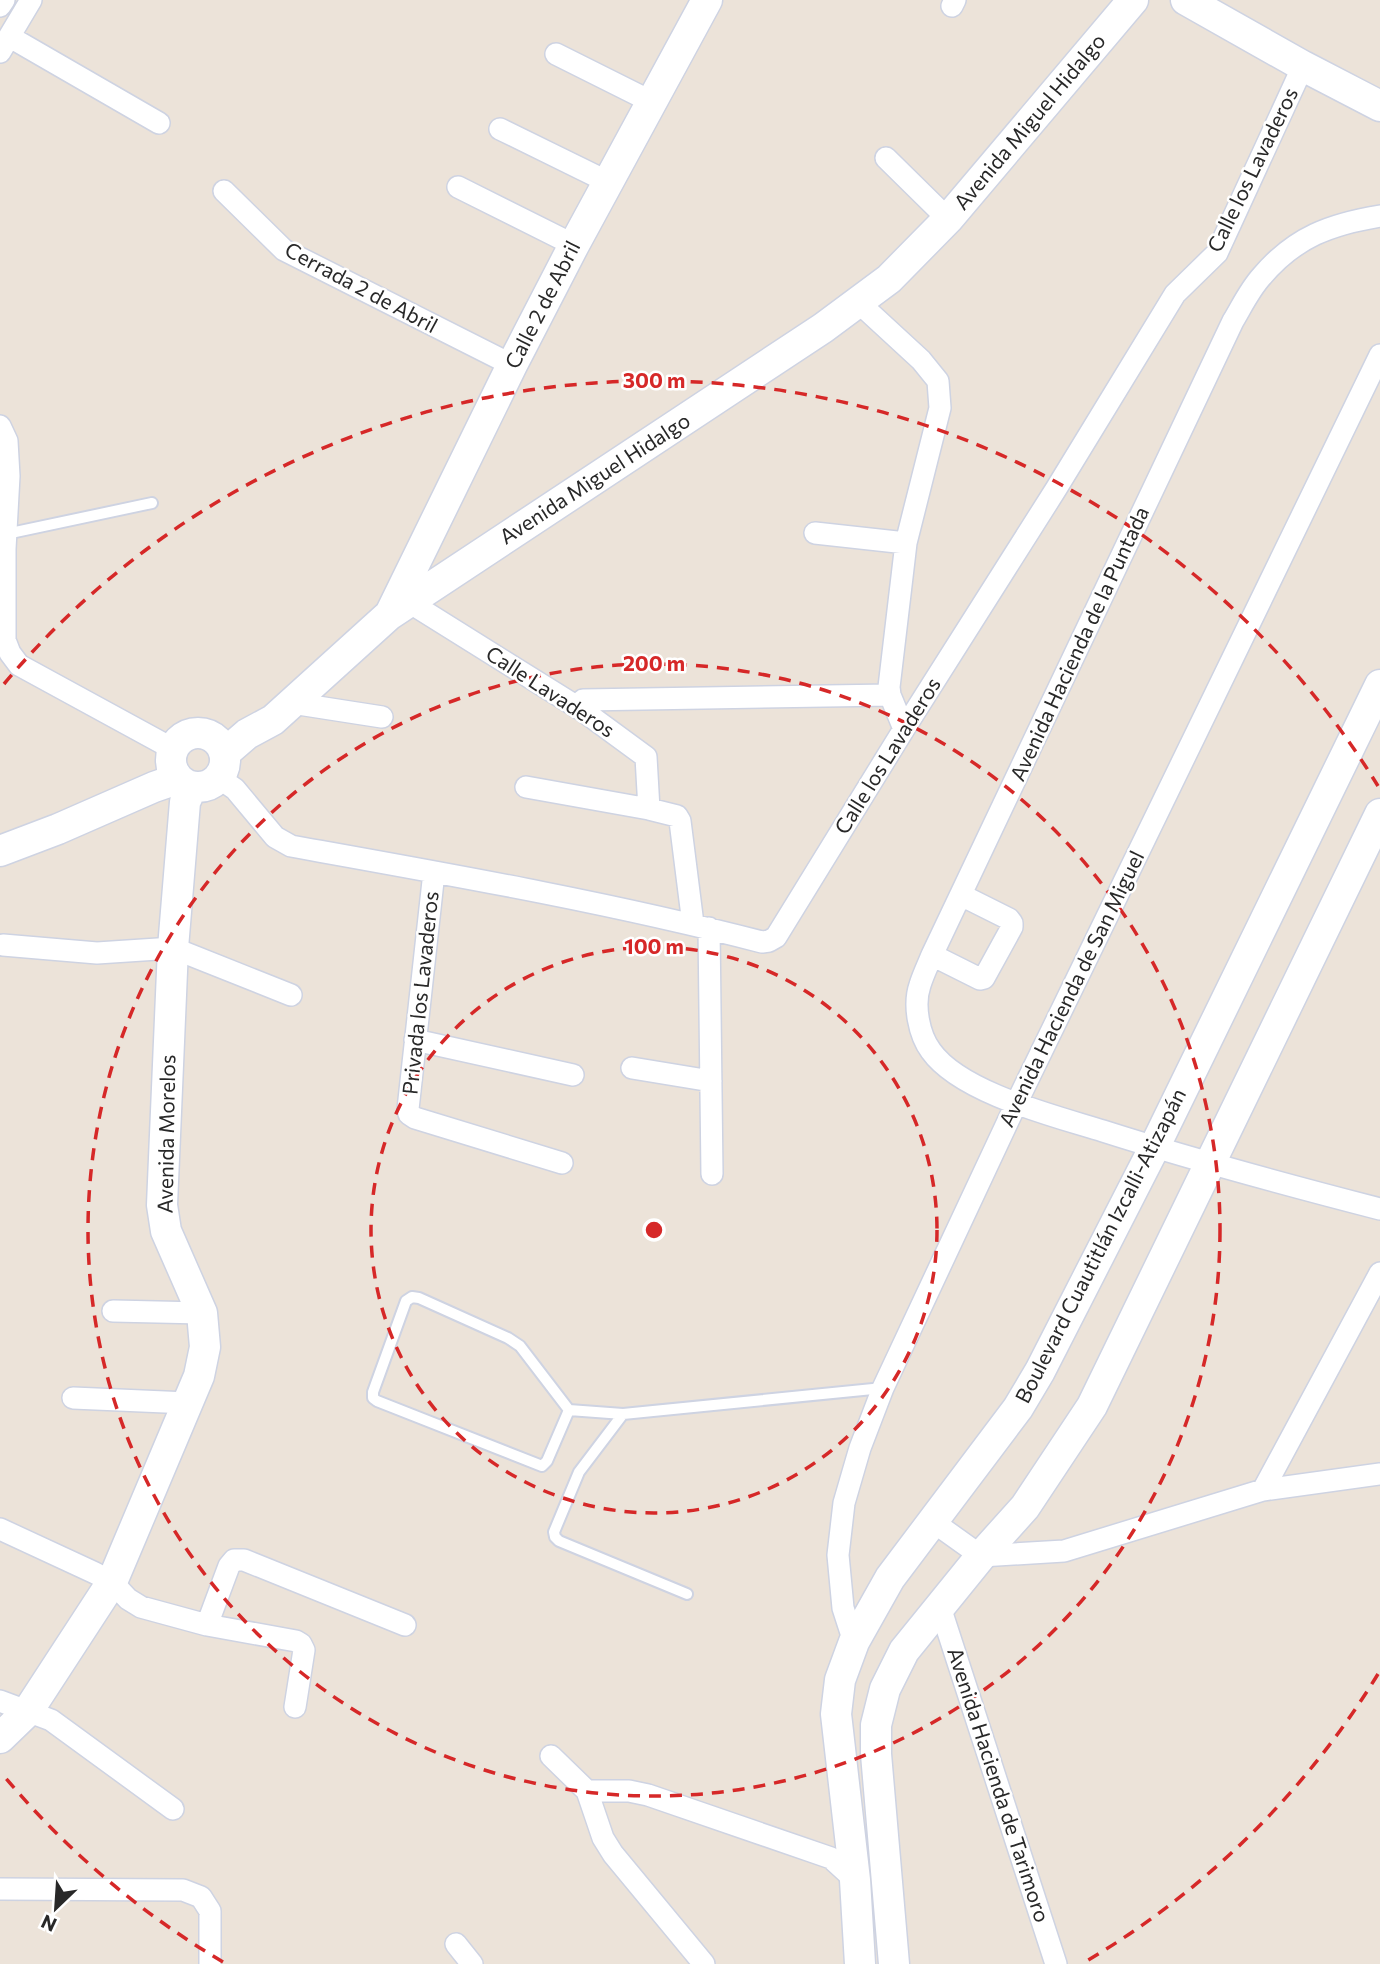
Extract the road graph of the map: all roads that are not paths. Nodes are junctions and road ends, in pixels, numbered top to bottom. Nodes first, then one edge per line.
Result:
1 (4, 0) edge
2 (31, 0) edge
3 (707, 0) edge
4 (1133, 0) edge
5 (1186, 0) edge
6 (0, 6) edge
7 (5, 44) edge
8 (556, 54) dead end
9 (1303, 66) junction
10 (652, 102) junction
11 (1380, 106) edge
12 (159, 123) dead end
13 (500, 129) dead end
14 (886, 158) dead end
15 (608, 182) junction
16 (458, 187) dead end
17 (224, 191) dead end
18 (1380, 216) edge
19 (948, 219) junction
20 (574, 245) junction
21 (858, 302) junction
22 (1380, 355) edge
23 (512, 365) junction
24 (0, 426) edge
25 (152, 503) dead end
26 (815, 534) dead end
27 (905, 542) junction
28 (3, 546) edge
29 (408, 596) junction
30 (5, 653) edge
31 (1380, 685) edge
32 (890, 695) junction
33 (583, 700) dead end
34 (292, 703) junction
35 (382, 717) dead end
36 (904, 729) junction
37 (191, 768) junction
38 (526, 787) dead end
39 (649, 809) junction
40 (1380, 814) edge
41 (0, 850) edge
42 (434, 872) junction
43 (961, 895) junction
44 (701, 926) junction
45 (3, 945) dead end
46 (173, 948) junction
47 (932, 956) junction
48 (290, 995) dead end
49 (415, 1041) junction
50 (632, 1068) dead end
51 (573, 1076) dead end
52 (711, 1081) junction
53 (1016, 1104) junction
54 (1154, 1148) junction
55 (562, 1163) dead end
56 (1210, 1165) junction
57 (712, 1174) dead end
58 (1380, 1209) edge
59 (1380, 1273) edge
60 (113, 1311) dead end
61 (202, 1312) junction
62 (883, 1388) junction
63 (73, 1398) dead end
64 (188, 1403) junction
65 (569, 1410) junction
66 (623, 1415) junction
67 (1380, 1474) edge
68 (1264, 1490) junction
69 (932, 1521) junction
70 (0, 1529) edge
71 (981, 1556) junction
72 (112, 1582) junction
73 (687, 1594) dead end
74 (940, 1607) junction
75 (207, 1625) junction
76 (405, 1625) dead end
77 (854, 1642) junction
78 (0, 1701) edge
79 (295, 1707) dead end
80 (28, 1711) junction
81 (0, 1738) edge
82 (551, 1756) dead end
83 (587, 1791) junction
84 (173, 1809) dead end
85 (855, 1880) junction
86 (0, 1889) edge
87 (456, 1944) dead end
88 (210, 1964) edge
89 (472, 1964) edge
90 (704, 1964) edge
91 (860, 1964) edge
92 (894, 1964) edge
93 (1056, 1964) edge

1 - 6 street
2 - 7 street
3 - 10 street, Calle 2 de Abril
4 - 19 street, Avenida Miguel Hidalgo
5 - 9 street
7 - 12 street
8 - 10 street
9 - 11 street
9 - 36 street, Calle los Lavaderos
10 - 15 street, Calle 2 de Abril
13 - 15 street
14 - 19 street
15 - 20 street, Calle 2 de Abril
16 - 20 street
17 - 23 street, Cerrada 2 de Abril
18 - 43 street, Avenida Hacienda de la Puntada
19 - 21 street, Avenida Miguel Hidalgo
20 - 23 street, Calle 2 de Abril
21 - 27 street
21 - 29 street, Avenida Miguel Hidalgo
22 - 53 street, Avenida Hacienda de San Miguel
23 - 29 street, Calle 2 de Abril
24 - 28 street
25 - 28 lane
26 - 27 street
27 - 32 street
28 - 30 street
29 - 34 street, Avenida Miguel Hidalgo
29 - 39 street, Calle Lavaderos
30 - 37 street, Calle los Lavaderos
31 - 54 street, Boulevard Cuautitlán Izcalli-Atizapán
32 - 33 street
32 - 36 street
34 - 35 street
34 - 37 street, Avenida Miguel Hidalgo
36 - 44 street, Calle los Lavaderos
37 - 41 street, Avenida Miguel Hidalgo
37 - 42 street, Calle los Lavaderos
37 - 46 street, Avenida Morelos
38 - 39 street
39 - 44 street
40 - 56 street
42 - 44 street, Calle los Lavaderos
42 - 49 street, Privada los Lavaderos
43 - 47 street, Avenida Hacienda de la Puntada
43 - 47 street
44 - 52 street
45 - 46 street
46 - 48 street
46 - 61 street, Avenida Morelos
47 - 53 street, Avenida Hacienda de la Puntada
49 - 51 street
49 - 55 street, Privada los Lavaderos
50 - 52 street
52 - 57 street
53 - 54 street, Avenida Hacienda de la Puntada
53 - 62 street, Avenida Hacienda de San Miguel
54 - 56 street, Avenida Hacienda de la Puntada
54 - 69 street, Boulevard Cuautitlán Izcalli-Atizapán
56 - 58 street, Avenida Hacienda de la Puntada
56 - 71 street
59 - 68 street
60 - 61 street
61 - 64 street, Avenida Morelos
62 - 66 lane
62 - 77 street, Avenida Hacienda de San Miguel
63 - 64 street
64 - 72 street, Avenida Morelos
65 - 65 lane
65 - 66 lane
66 - 73 lane
67 - 68 street
68 - 71 street
69 - 71 street
69 - 77 street, Boulevard Cuautitlán Izcalli-Atizapán
70 - 72 street
71 - 74 street
72 - 75 street
72 - 80 street, Avenida Morelos
74 - 92 street
74 - 93 street, Avenida Hacienda de Tarimoro
75 - 76 street
75 - 79 street
77 - 85 street, Boulevard Cuautitlán Izcalli-Atizapán
78 - 80 street
80 - 81 street, Avenida Morelos
80 - 84 street
82 - 83 street
83 - 85 street
83 - 90 street
85 - 91 street, Boulevard Cuautitlán Izcalli-Atizapán
86 - 88 street
87 - 89 street

